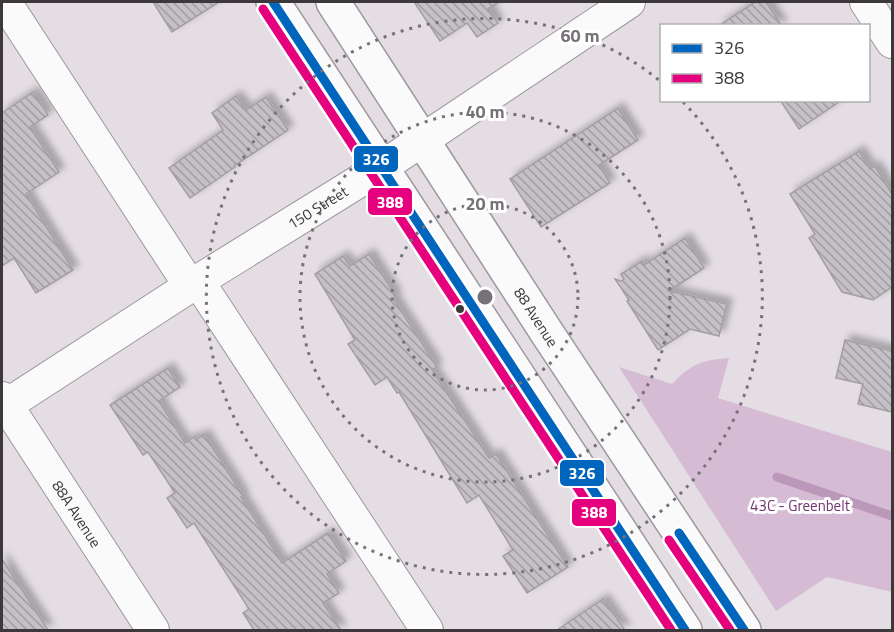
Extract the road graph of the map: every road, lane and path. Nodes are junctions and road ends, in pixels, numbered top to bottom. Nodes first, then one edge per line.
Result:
1 (5, 2) edge
2 (273, 2) edge
3 (333, 2) edge
4 (629, 2) edge
5 (866, 2) edge
6 (892, 42) edge
7 (423, 139) junction
8 (382, 167) junction
9 (194, 283) junction
10 (3, 403) edge
11 (153, 630) edge
12 (427, 630) edge
13 (685, 630) edge
14 (744, 630) edge

1 - 9 street
2 - 8 main road
3 - 7 main road, 88 Avenue
4 - 7 street, 150 Street
5 - 6 street
7 - 8 street, 150 Street
7 - 14 main road, 88 Avenue
8 - 9 street, 150 Street
8 - 13 main road
9 - 10 street, 150 Street
9 - 12 street
10 - 11 street, 88A Avenue

